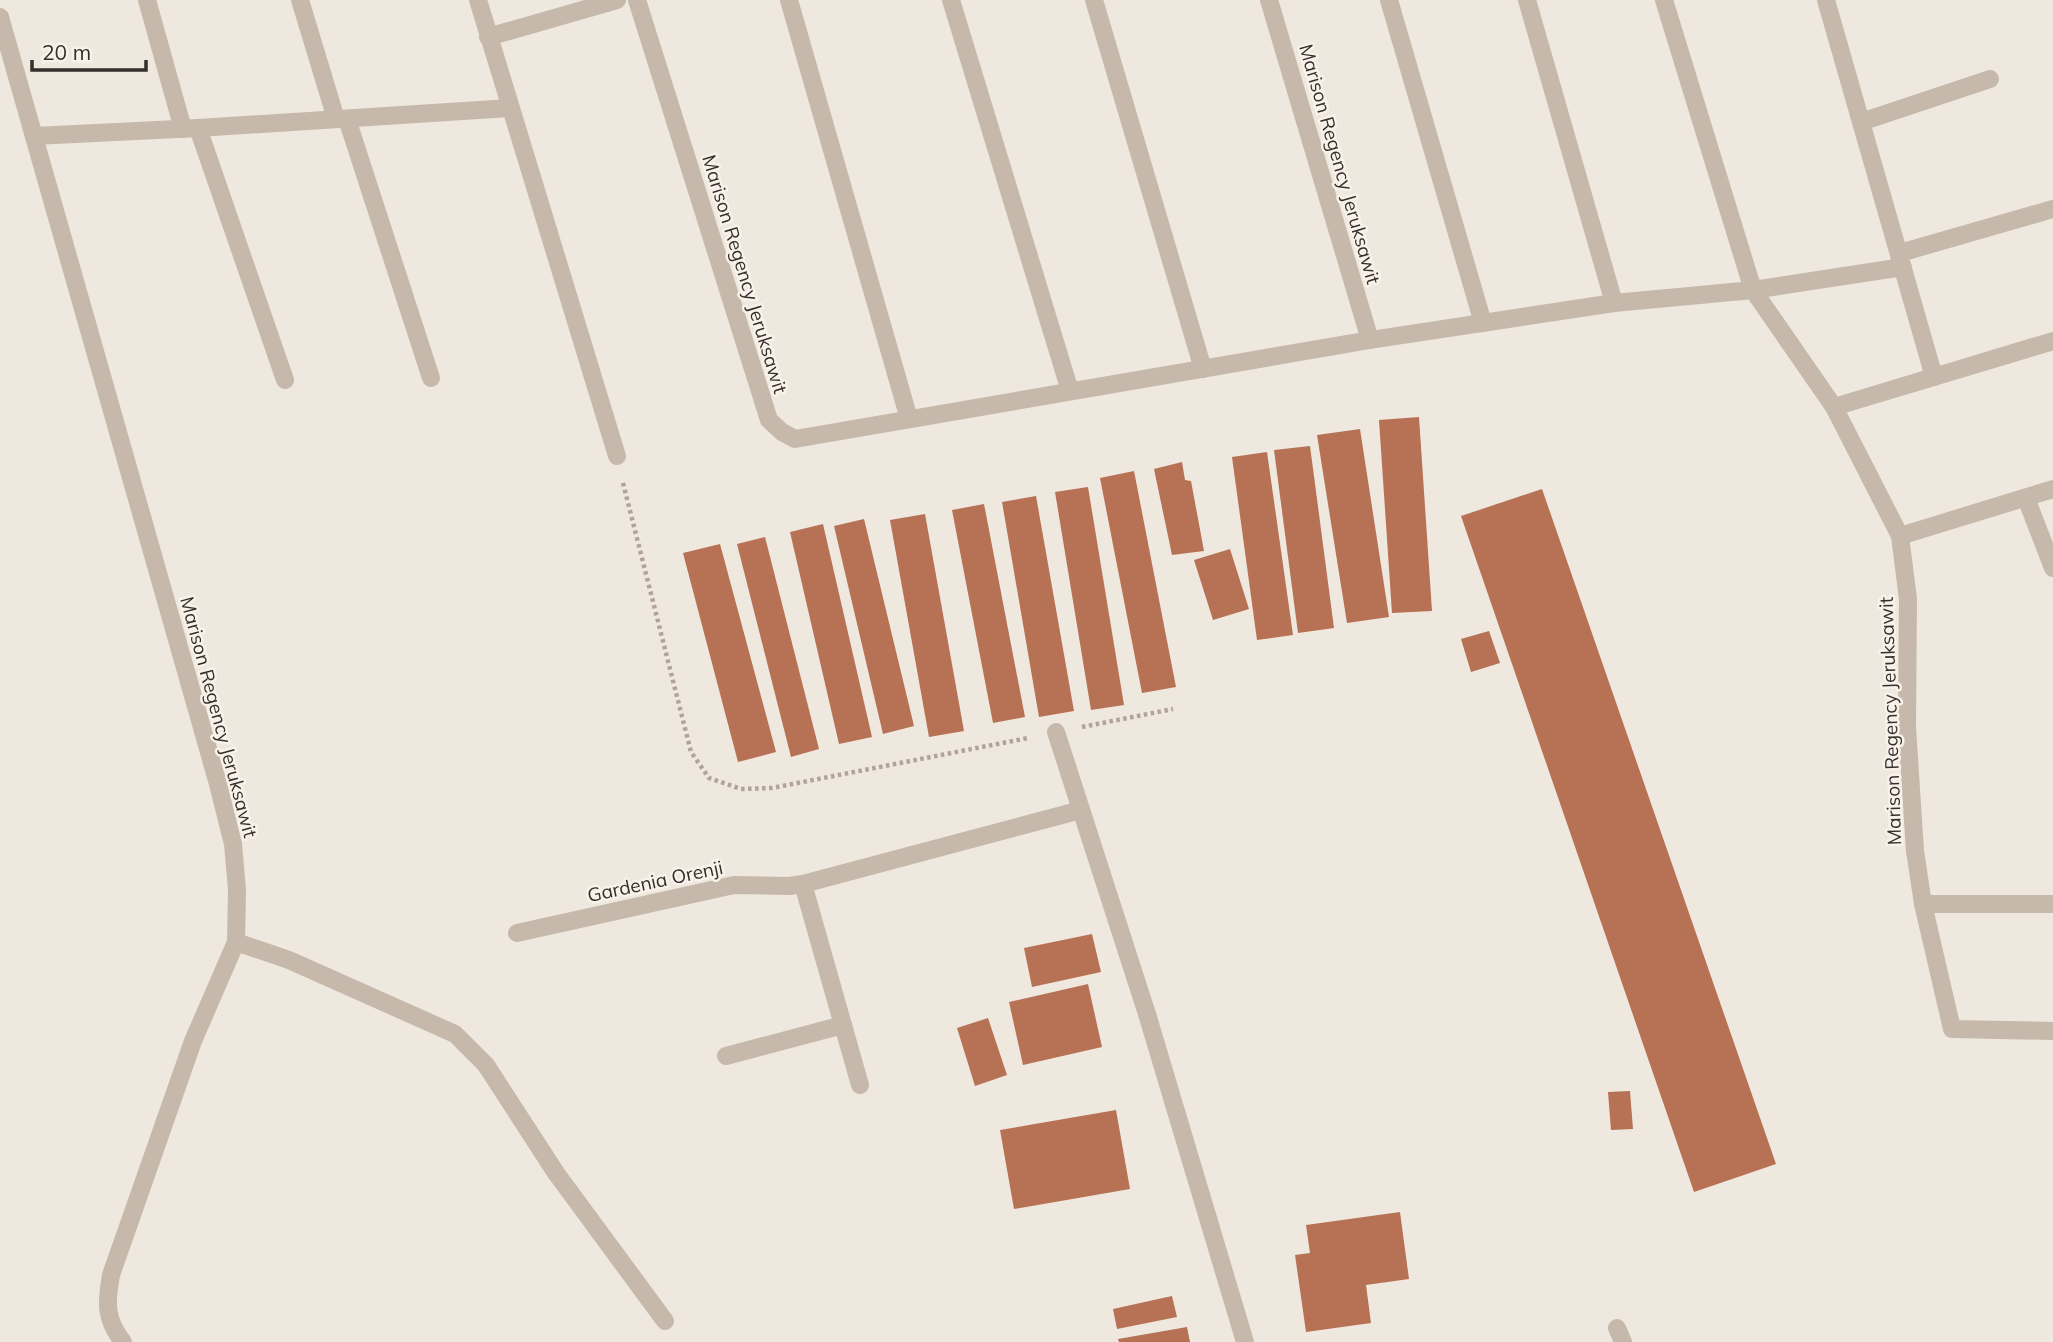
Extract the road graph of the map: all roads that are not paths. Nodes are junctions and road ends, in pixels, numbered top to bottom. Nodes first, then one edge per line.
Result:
1 (147, 0) edge
2 (300, 0) edge
3 (478, 0) edge
4 (617, 0) edge
5 (637, 0) edge
6 (789, 0) edge
7 (951, 0) edge
8 (1094, 0) edge
9 (1269, 0) edge
10 (1389, 0) edge
11 (1527, 0) edge
12 (1664, 0) edge
13 (1826, 0) edge
14 (0, 17) edge
15 (488, 37) junction
16 (1990, 79) dead end
17 (510, 108) junction
18 (341, 119) junction
19 (1861, 122) junction
20 (190, 129) junction
21 (34, 136) junction
22 (2053, 209) edge
23 (1901, 260) junction
24 (1753, 290) junction
25 (1614, 303) junction
26 (1483, 323) junction
27 (1370, 340) junction
28 (2053, 341) edge
29 (1203, 369) junction
30 (1934, 377) junction
31 (431, 378) dead end
32 (285, 380) dead end
33 (1070, 391) junction
34 (1834, 407) junction
35 (909, 419) junction
36 (617, 456) road end
37 (2053, 489) edge
38 (2026, 498) junction
39 (1900, 536) junction
40 (2053, 568) edge
41 (1056, 732) road end
42 (1081, 810) junction
43 (803, 884) junction
44 (1923, 904) junction
45 (2053, 904) edge
46 (517, 933) dead end
47 (236, 942) junction
48 (843, 1025) junction
49 (2053, 1031) edge
50 (726, 1056) dead end
51 (860, 1085) dead end
52 (665, 1321) dead end
53 (123, 1342) edge
54 (1245, 1342) edge

1 - 20 street
2 - 18 street
3 - 15 street
4 - 15 street
5 - 35 street, Marison Regency Jeruksawit
6 - 35 street
7 - 33 street
8 - 29 street
9 - 27 street, Marison Regency Jeruksawit
10 - 26 street
11 - 25 street
12 - 24 street, Marison Regency Jeruksawit
13 - 19 street
14 - 21 street, Marison Regency Jeruksawit
15 - 17 street
16 - 19 street
17 - 18 street
17 - 36 street
18 - 20 street
18 - 31 street
19 - 23 street
20 - 21 street
20 - 32 street
21 - 47 street, Marison Regency Jeruksawit
22 - 23 street, Marison Regency Jeruksawit
23 - 24 street, Marison Regency Jeruksawit
23 - 30 street
24 - 25 street, Marison Regency Jeruksawit
24 - 34 street, Marison Regency Jeruksawit
25 - 26 street, Marison Regency Jeruksawit
26 - 27 street, Marison Regency Jeruksawit
27 - 29 street, Marison Regency Jeruksawit
28 - 30 street
29 - 33 street, Marison Regency Jeruksawit
30 - 34 street
33 - 35 street, Marison Regency Jeruksawit
34 - 39 street, Marison Regency Jeruksawit
37 - 38 street
38 - 39 street
38 - 40 street
39 - 44 street, Marison Regency Jeruksawit
41 - 42 street
42 - 43 street, Gardenia Orenji
42 - 54 street
43 - 46 street, Gardenia Orenji
43 - 48 street
44 - 45 street
44 - 49 street, Marison Regency Jeruksawit
47 - 52 street
47 - 53 street, Marison Regency Jeruksawit
48 - 50 street
48 - 51 street

